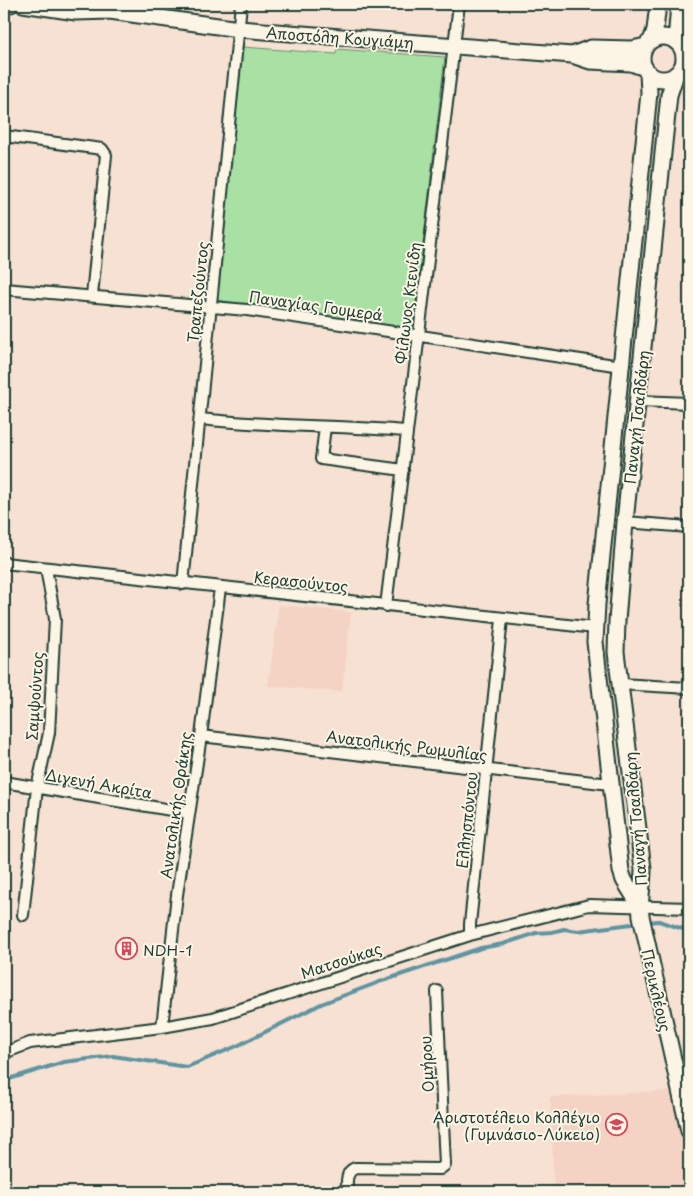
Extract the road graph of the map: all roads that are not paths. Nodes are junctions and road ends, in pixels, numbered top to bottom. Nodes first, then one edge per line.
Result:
1 (23, 4) edge
2 (90, 4) edge
3 (241, 4) edge
4 (459, 4) edge
5 (658, 4) edge
6 (679, 4) edge
7 (110, 11) junction
8 (239, 30) junction
9 (648, 44) junction
10 (454, 45) junction
11 (682, 47) edge
12 (572, 54) junction
13 (646, 70) junction
14 (682, 71) edge
15 (4, 136) edge
16 (4, 289) edge
17 (92, 296) junction
18 (210, 306) junction
19 (419, 335) junction
20 (621, 366) junction
21 (639, 401) junction
22 (689, 403) edge
23 (200, 419) junction
24 (325, 427) junction
25 (407, 431) junction
26 (403, 470) junction
27 (626, 522) junction
28 (689, 527) edge
29 (4, 563) edge
30 (46, 568) junction
31 (183, 584) junction
32 (220, 588) junction
33 (386, 606) junction
34 (502, 618) junction
35 (595, 628) junction
36 (620, 684) junction
37 (689, 688) edge
38 (201, 736) junction
39 (486, 770) junction
40 (4, 782) edge
41 (610, 784) junction
42 (38, 788) junction
43 (189, 813) junction
44 (689, 908) edge
45 (640, 911) junction
46 (23, 915) dead end
47 (470, 935) junction
48 (437, 991) dead end
49 (162, 1028) junction
50 (4, 1053) edge
51 (689, 1132) edge
52 (347, 1192) edge

1 - 7 street, Αποστόλη Κουγιάμη
2 - 7 street, Αποστόλη Κουγιάμη
3 - 8 street, Τραπεζούντος
4 - 10 street, Φίλωνος Κτενίδη
5 - 9 street
6 - 11 street
7 - 8 street, Αποστόλη Κουγιάμη
8 - 10 street, Αποστόλη Κουγιάμη
8 - 18 street, Τραπεζούντος
9 - 11 street
9 - 12 street, Αποστόλη Κουγιάμη
9 - 13 street
10 - 12 street, Αποστόλη Κουγιάμη
10 - 19 street, Φίλωνος Κτενίδη
11 - 14 street
12 - 13 street, Αποστόλη Κουγιάμη
13 - 14 street
13 - 20 street, Παναγή Τσαλδάρη
14 - 21 street, Παναγή Τσαλδάρη
15 - 17 street
16 - 17 street, Παναγίας Γουμερά
17 - 18 street, Παναγίας Γουμερά
18 - 19 street, Παναγίας Γουμερά
18 - 23 street, Τραπεζούντος
19 - 20 street, Παναγίας Γουμερά
19 - 25 street, Φίλωνος Κτενίδη
20 - 35 street, Παναγή Τσαλδάρη
21 - 22 street
21 - 27 street, Παναγή Τσαλδάρη
23 - 24 street
23 - 31 street, Τραπεζούντος
24 - 25 street
24 - 26 street
25 - 26 street, Φίλωνος Κτενίδη
26 - 33 street, Φίλωνος Κτενίδη
27 - 28 street
27 - 36 street, Παναγή Τσαλδάρη
29 - 30 street, Κερασούντος
30 - 31 street, Κερασούντος
30 - 42 street, Σαμψούντος
31 - 32 street, Κερασούντος
32 - 33 street, Κερασούντος
32 - 38 street, Ανατολικής Θράκης
33 - 34 street, Κερασούντος
34 - 35 street, Κερασούντος
34 - 39 street, Ελλησπόντου
35 - 41 street, Παναγή Τσαλδάρη
36 - 37 street
36 - 45 street, Παναγή Τσαλδάρη
38 - 39 street, Ανατολικής Ρωμυλίας
38 - 43 street, Ανατολικής Θράκης
39 - 41 street, Ανατολικής Ρωμυλίας
39 - 47 street, Ελλησπόντου
40 - 42 street, Διγενή Ακρίτα
41 - 45 street, Παναγή Τσαλδάρη
42 - 43 street, Διγενή Ακρίτα
42 - 46 street, Σαμψούντος
43 - 49 street, Ανατολικής Θράκης
44 - 45 street, Ματσούκας
45 - 47 street, Ματσούκας
45 - 51 street, Περικλέους
47 - 49 street, Ματσούκας
48 - 52 street, Ομήρου
49 - 50 street, Ματσούκας

